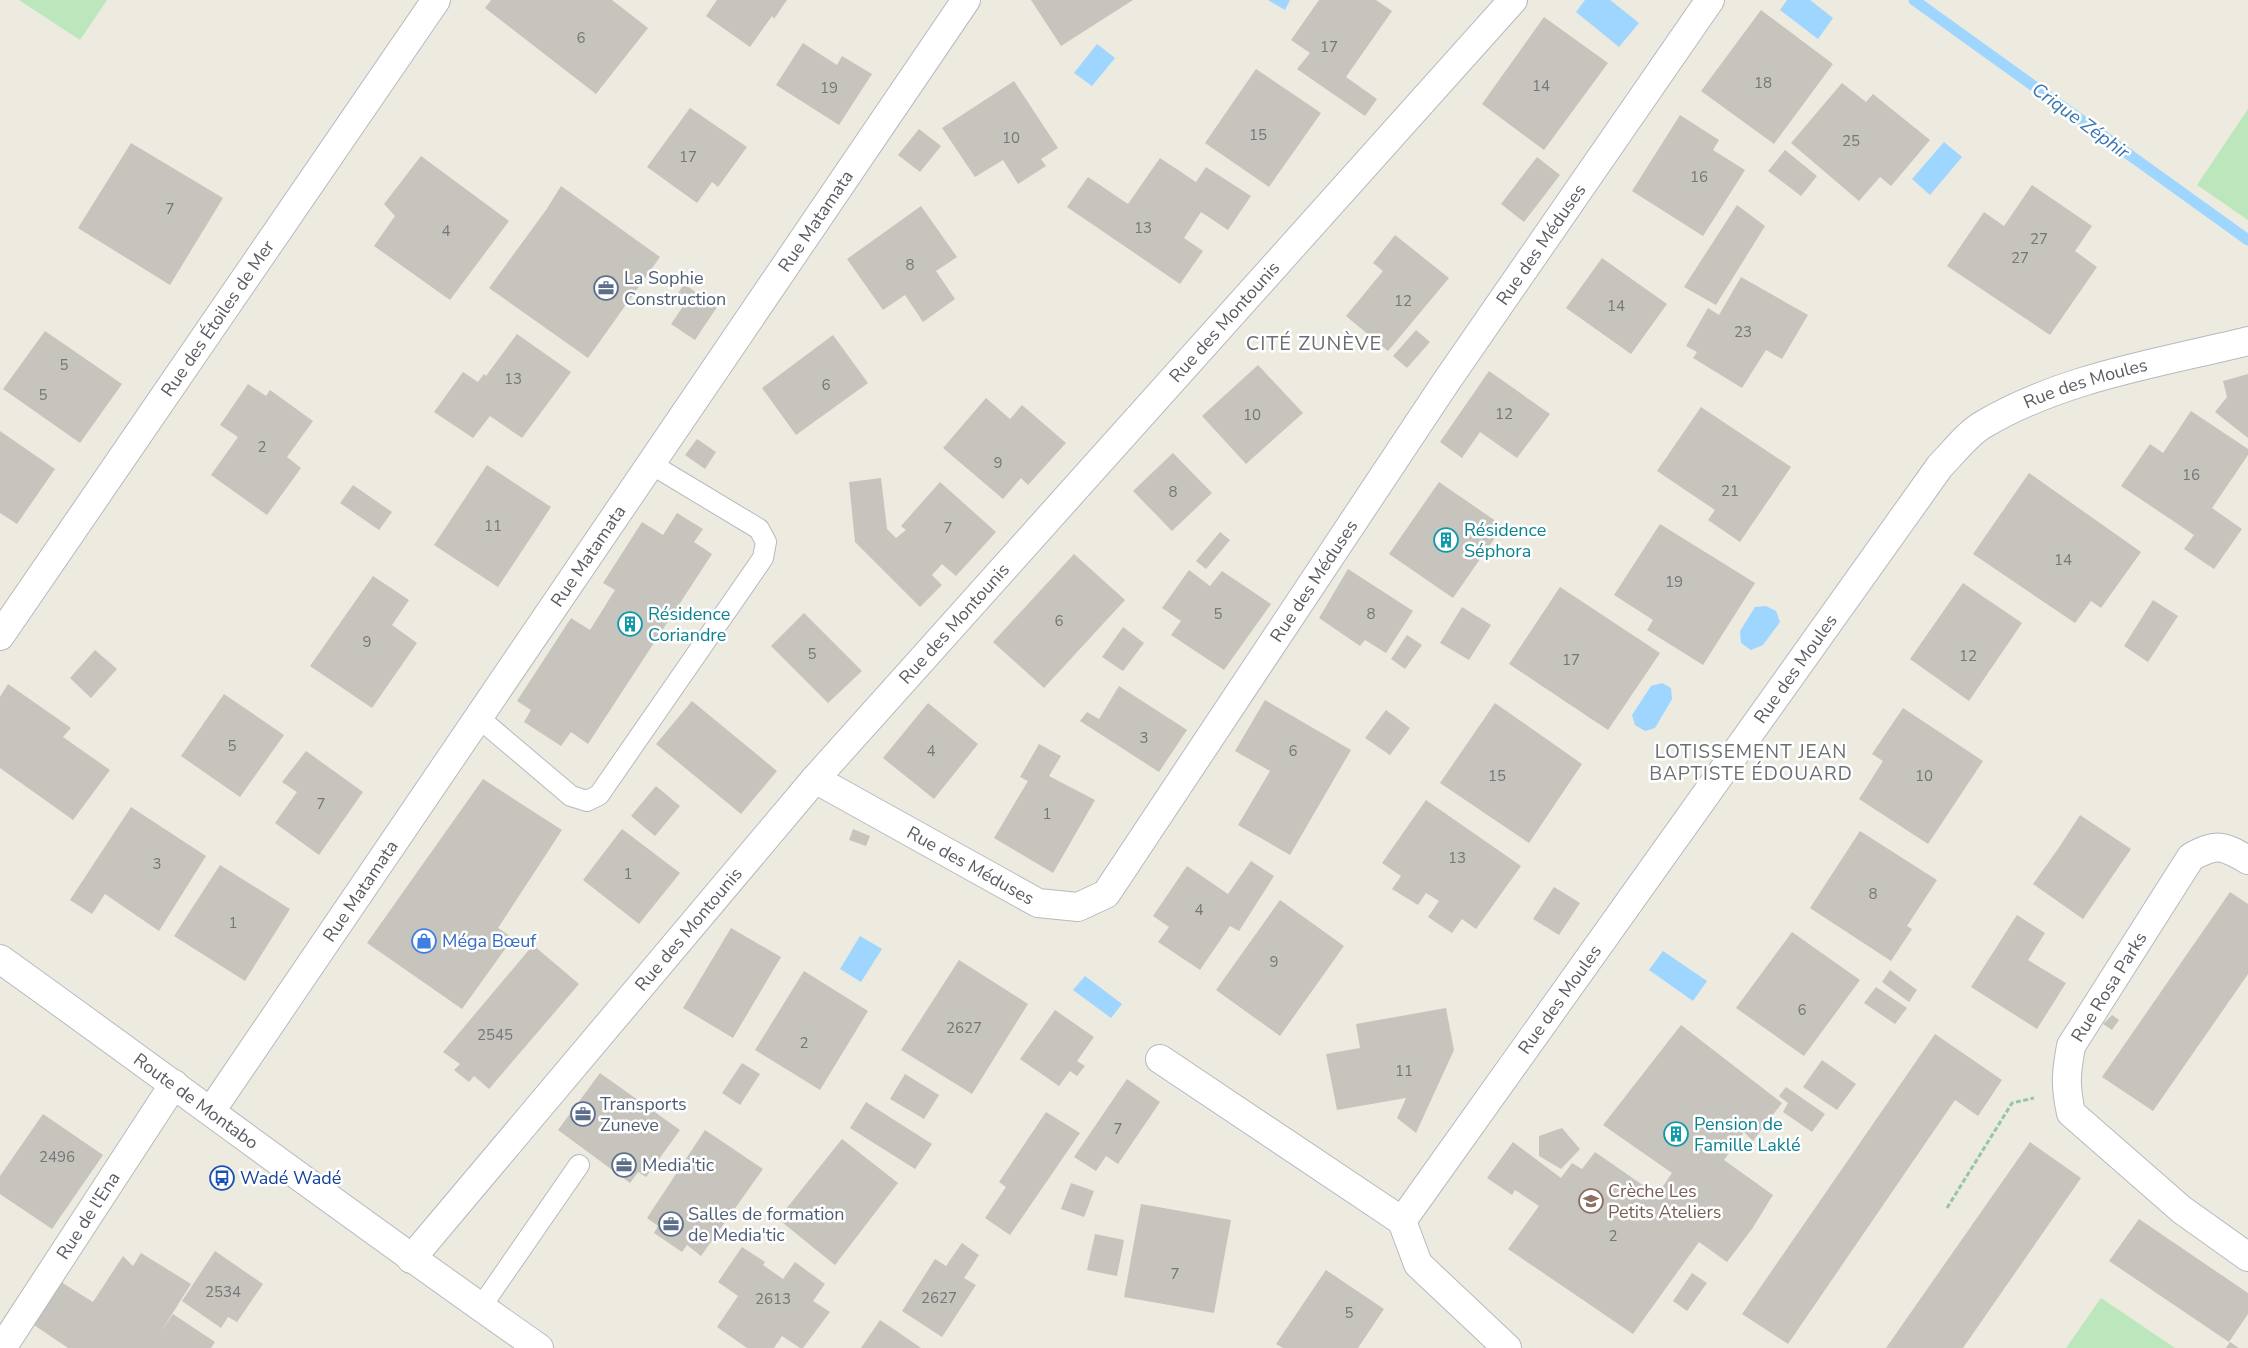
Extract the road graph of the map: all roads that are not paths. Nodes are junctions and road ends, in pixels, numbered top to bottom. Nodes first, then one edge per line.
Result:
1 (436, 0) edge
2 (966, 0) edge
3 (1513, 0) edge
4 (1710, 0) edge
5 (2248, 341) edge
6 (651, 464) junction
7 (0, 636) edge
8 (479, 718) junction
9 (815, 779) junction
10 (2248, 860) edge
11 (0, 959) edge
12 (1160, 1059) dead end
13 (174, 1084) junction
14 (211, 1111) junction
15 (579, 1166) dead end
16 (1402, 1221) junction
17 (2248, 1257) edge
18 (411, 1259) junction
19 (481, 1307) junction
20 (2, 1348) edge
21 (539, 1348) edge
22 (1507, 1348) edge

1 - 7 street, Rue des Étoiles de Mer
2 - 6 street, Rue Matamata
3 - 9 street, Rue des Montounis
4 - 9 street, Rue des Méduses
5 - 16 street, Rue des Moules
6 - 8 street, Rue Matamata
6 - 8 lane
8 - 14 street, Rue Matamata
9 - 18 street, Rue des Montounis
10 - 17 street, Rue Rosa Parks
11 - 13 street, Route de Montabo
12 - 16 street
13 - 14 street, Route de Montabo
13 - 20 street, Rue de l'Ena
14 - 18 street, Route de Montabo
15 - 19 lane
16 - 22 street
18 - 19 street, Route de Montabo
19 - 21 street, Route de Montabo

